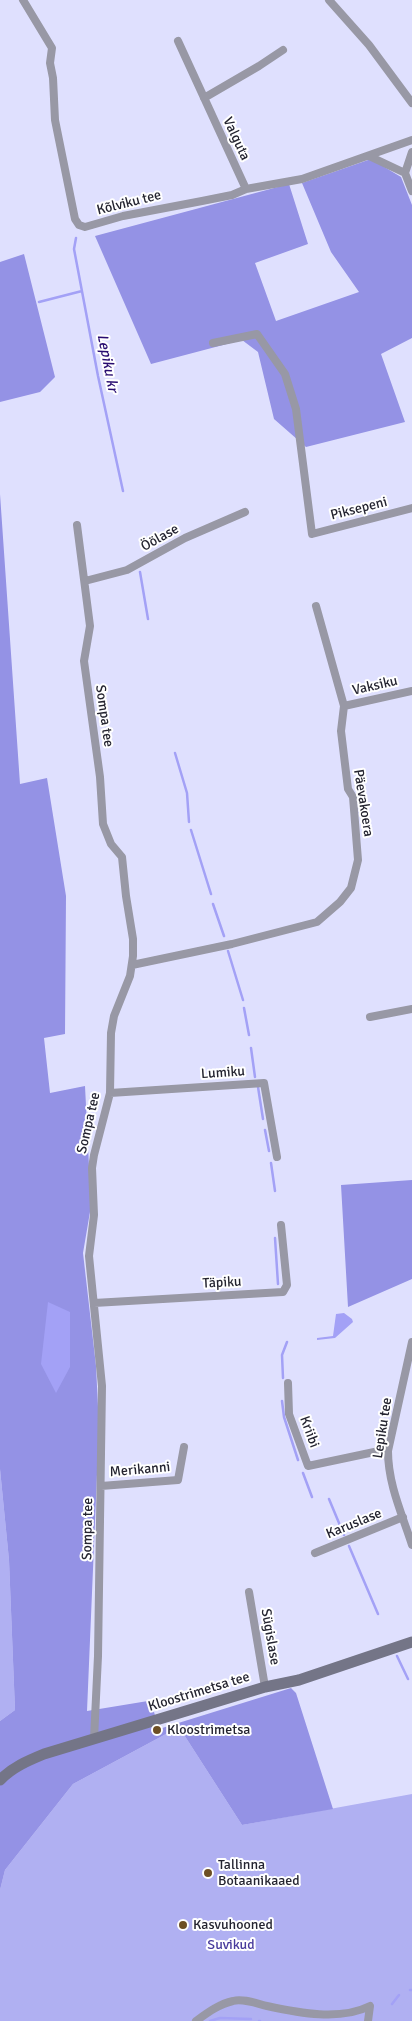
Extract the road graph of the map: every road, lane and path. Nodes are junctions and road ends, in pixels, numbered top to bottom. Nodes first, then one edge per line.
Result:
1 (23, 0) edge
2 (329, 0) edge
3 (178, 41) dead end
4 (283, 50) dead end
5 (204, 98) junction
6 (412, 103) edge
7 (412, 140) edge
8 (412, 152) edge
9 (369, 156) junction
10 (404, 173) junction
11 (246, 189) junction
12 (412, 191) edge
13 (212, 343) dead end
14 (412, 508) edge
15 (245, 512) dead end
16 (77, 525) dead end
17 (85, 581) junction
18 (316, 606) dead end
19 (412, 691) edge
20 (344, 706) junction
21 (132, 965) junction
22 (412, 1009) edge
23 (370, 1017) dead end
24 (110, 1093) junction
25 (276, 1157) dead end
26 (281, 1225) dead end
27 (94, 1303) junction
28 (412, 1342) edge
29 (288, 1383) dead end
30 (184, 1447) dead end
31 (388, 1451) junction
32 (101, 1486) junction
33 (403, 1517) junction
34 (412, 1545) edge
35 (315, 1553) dead end
36 (249, 1592) dead end
37 (412, 1642) edge
38 (265, 1687) junction
39 (94, 1739) junction
40 (0, 1780) edge
41 (196, 2021) edge
42 (368, 2021) edge

1 - 11 street, Kõlviku tee
2 - 6 street
3 - 5 street, Valguta
4 - 5 street
5 - 11 street, Valguta
7 - 9 street, Kõlviku tee
8 - 10 street
9 - 10 street
9 - 11 street, Kõlviku tee
10 - 12 street
13 - 14 street, Piksepeni
15 - 17 street, Öölase
16 - 17 street, Sompa tee
17 - 21 street, Sompa tee
18 - 20 street, Päevakoera
19 - 20 street, Vaksiku
20 - 21 street, Päevakoera
21 - 24 street, Sompa tee
22 - 23 street
24 - 25 street, Lumiku
24 - 27 street, Sompa tee
26 - 27 street, Täpiku
27 - 32 street, Sompa tee
28 - 31 street, Lepiku tee
29 - 31 street, Kriibi
30 - 32 street, Merikanni
31 - 33 street, Lepiku tee
32 - 39 street, Sompa tee
33 - 34 street, Lepiku tee
33 - 35 street, Karuslase
36 - 38 street, Sügislase
37 - 38 main road, Kloostrimetsa tee
38 - 39 main road, Kloostrimetsa tee
39 - 40 main road, Kloostrimetsa tee
41 - 42 street

